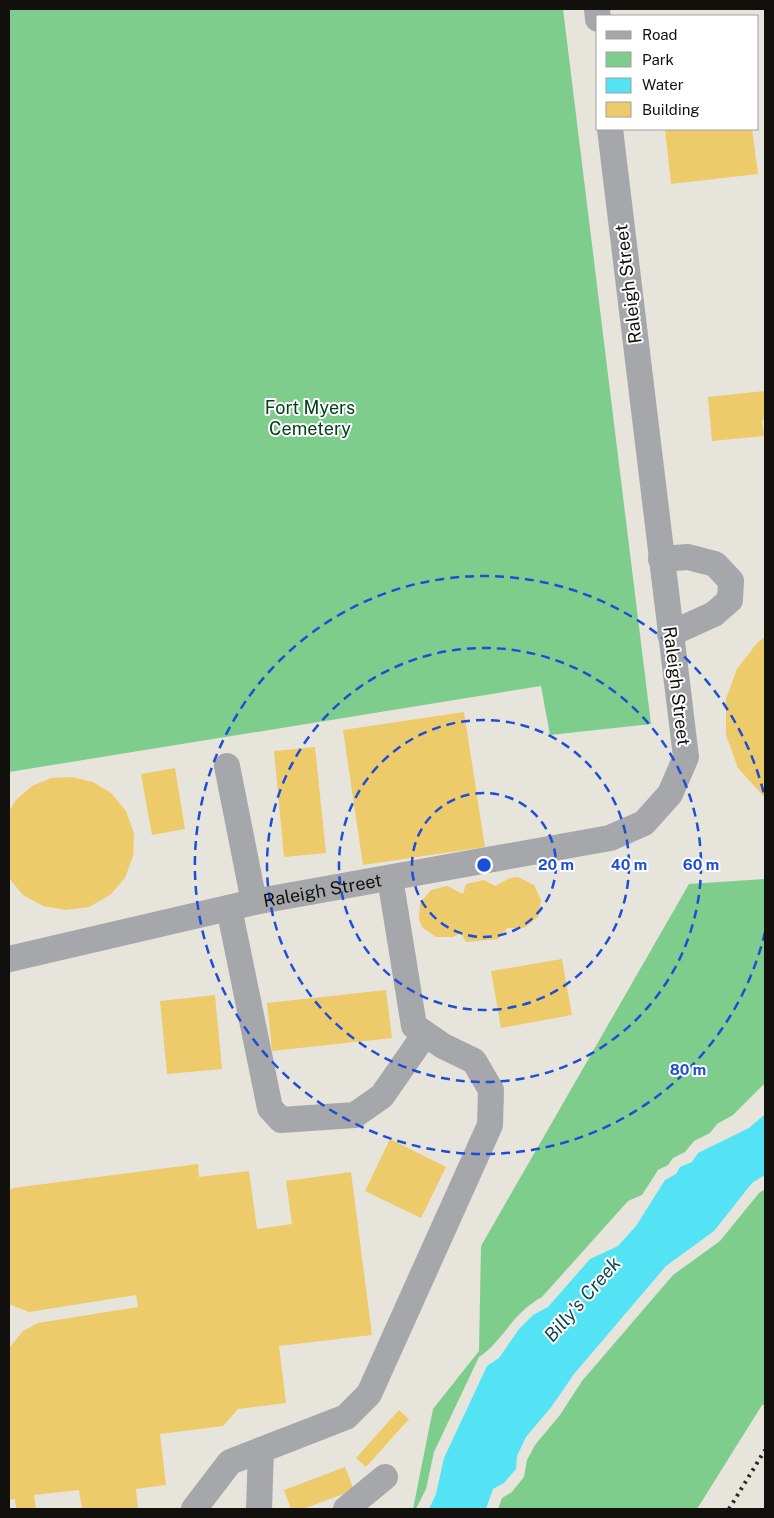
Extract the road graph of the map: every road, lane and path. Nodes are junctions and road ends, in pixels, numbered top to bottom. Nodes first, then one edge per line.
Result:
1 (610, 130) edge
2 (661, 562) junction
3 (670, 634) junction
4 (227, 766) dead end
5 (390, 878) junction
6 (242, 905) junction
7 (9, 959) edge
8 (425, 1034) junction
9 (260, 1450) junction
10 (384, 1477) dead end
11 (194, 1509) edge
12 (259, 1509) edge
13 (346, 1509) edge

1 - 2 street, Raleigh Street
2 - 3 street, Raleigh Street
2 - 3 street
3 - 5 street, Raleigh Street
4 - 6 street
5 - 6 street, Raleigh Street
5 - 8 street
6 - 7 street, Raleigh Street
6 - 8 street
8 - 9 street
9 - 11 street
9 - 12 street
10 - 13 street

